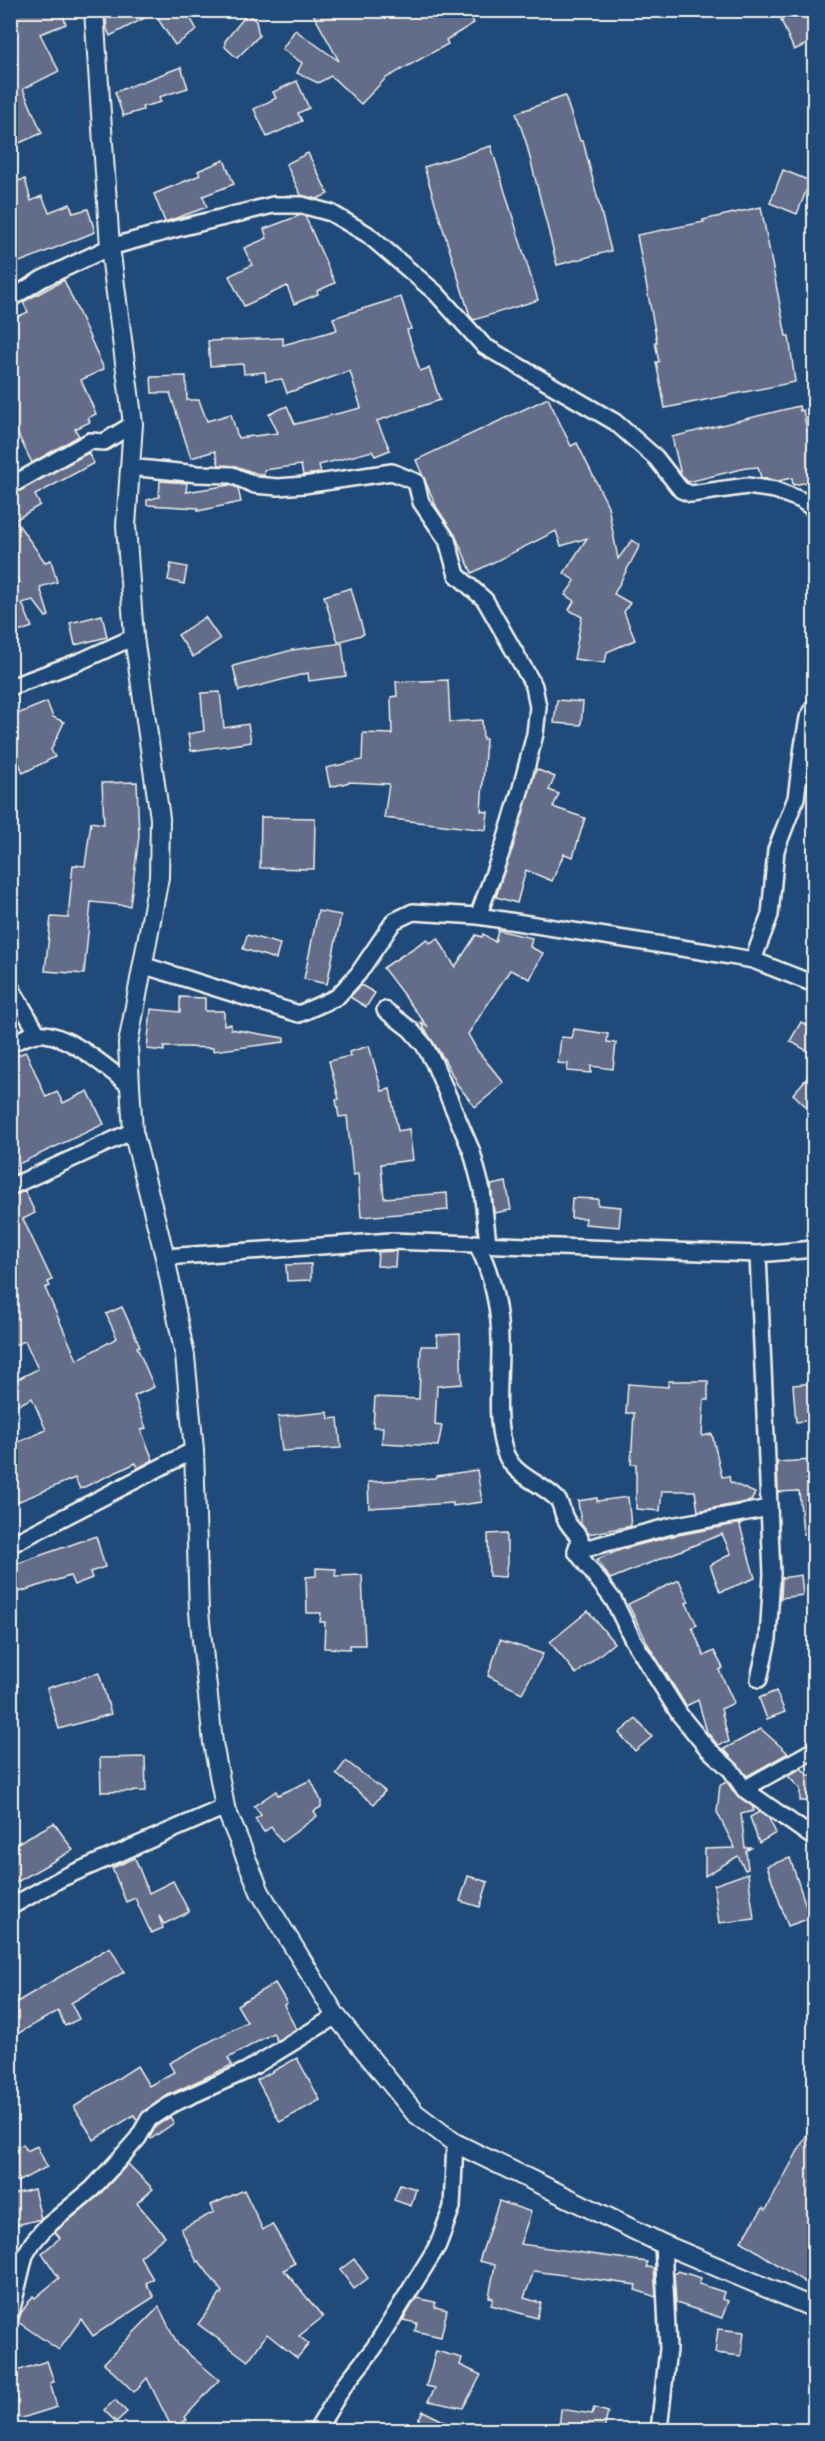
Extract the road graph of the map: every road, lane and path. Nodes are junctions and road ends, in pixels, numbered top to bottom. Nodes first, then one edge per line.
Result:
1 (94, 10) edge
2 (110, 247) junction
3 (10, 299) edge
4 (133, 424) junction
5 (129, 467) junction
6 (10, 486) edge
7 (814, 509) edge
8 (134, 637) junction
9 (10, 687) edge
10 (814, 707) edge
11 (478, 916) junction
12 (753, 960) junction
13 (142, 965) junction
14 (814, 984) edge
15 (10, 986) edge
16 (385, 1011) dead end
17 (38, 1034) junction
18 (10, 1044) edge
19 (130, 1086) junction
20 (133, 1131) junction
21 (10, 1187) edge
22 (482, 1243) junction
23 (814, 1248) edge
24 (758, 1254) junction
25 (165, 1257) junction
26 (194, 1450) junction
27 (769, 1508) junction
28 (10, 1545) edge
29 (576, 1551) junction
30 (759, 1678) dead end
31 (814, 1750) edge
32 (744, 1789) junction
33 (225, 1807) junction
34 (814, 1838) edge
35 (10, 1907) edge
36 (336, 2016) junction
37 (455, 2143) junction
38 (663, 2244) junction
39 (814, 2308) edge
40 (10, 2317) edge
41 (317, 2430) edge
42 (659, 2430) edge

1 - 2 street
2 - 3 street
2 - 4 street
2 - 7 street
4 - 5 street
4 - 6 street
5 - 8 street
5 - 11 street
8 - 9 street
8 - 13 street
10 - 12 street
11 - 12 street
11 - 13 street
12 - 14 street
13 - 19 street
15 - 17 street
16 - 22 street
17 - 18 street
17 - 19 street
19 - 20 street
20 - 21 street
20 - 25 street
22 - 24 street
22 - 25 street
22 - 29 street
23 - 24 street
24 - 27 street
25 - 26 street
26 - 28 street
26 - 33 street
27 - 29 street
27 - 30 street
29 - 32 street
31 - 32 street
32 - 34 street
33 - 35 street
33 - 36 street
36 - 37 street
36 - 40 street
37 - 38 street
37 - 41 street
38 - 39 street
38 - 42 street

